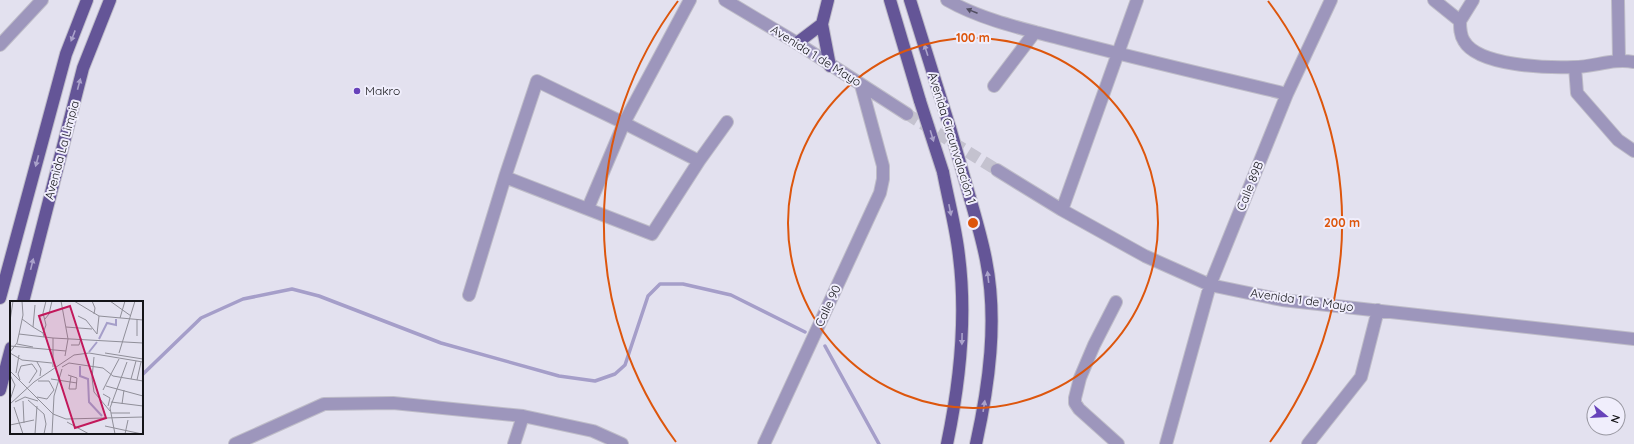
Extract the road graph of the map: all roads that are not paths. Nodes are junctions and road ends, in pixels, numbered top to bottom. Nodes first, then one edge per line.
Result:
1 (42, 0) edge
2 (87, 0) edge
3 (110, 0) edge
4 (690, 0) edge
5 (725, 0) edge
6 (828, 0) edge
7 (890, 0) edge
8 (910, 0) edge
9 (947, 0) edge
10 (1137, 0) edge
11 (1330, 0) edge
12 (1434, 0) edge
13 (1473, 0) edge
14 (1618, 0) edge
15 (1460, 21) junction
16 (822, 24) junction
17 (1035, 32) junction
18 (797, 43) junction
19 (0, 45) edge
20 (1118, 54) junction
21 (1619, 60) junction
22 (1634, 62) edge
23 (830, 66) junction
24 (1574, 68) junction
25 (861, 85) junction
26 (994, 86) dead end
27 (1287, 94) junction
28 (907, 114) tunnel mouth
29 (624, 122) junction
30 (727, 122) dead end
31 (1634, 151) edge
32 (699, 161) junction
33 (997, 170) tunnel mouth
34 (505, 177) junction
35 (588, 208) junction
36 (1062, 210) junction
37 (1210, 285) junction
38 (469, 295) dead end
39 (0, 298) edge
40 (23, 301) edge
41 (1116, 302) dead end
42 (1378, 310) junction
43 (1634, 339) edge
44 (10, 352) edge
45 (0, 390) edge
46 (523, 416) junction
47 (235, 444) edge
48 (514, 444) edge
49 (622, 444) edge
50 (764, 444) edge
51 (947, 444) edge
52 (976, 444) edge
53 (1118, 444) edge
54 (1166, 444) edge
55 (1308, 444) edge

1 - 19 street
2 -> 39 main road, Avenida La Limpia
40 -> 3 main road, Avenida La Limpia
4 - 29 street
5 - 18 street, Avenida 1 de Mayo
6 - 16 main road
7 -> 51 main road, Avenida Circunvalación 1, bridge
52 -> 8 main road, Avenida Circunvalación 1, bridge
17 -> 9 street
10 - 20 street
11 - 27 street, Calle 89B
12 - 15 street
13 - 15 street
14 - 21 street
15 - 24 street
16 - 18 main road
16 - 23 main road
17 - 20 street
17 - 26 street
18 - 23 street, Avenida 1 de Mayo
20 - 27 street
20 - 36 street
21 - 22 street
21 - 24 street
23 - 25 street, Avenida 1 de Mayo
24 - 31 street
25 - 28 street, Avenida 1 de Mayo
25 - 50 street, Calle 90
27 - 37 street, Calle 89B
29 - 32 street
29 - 34 street
29 - 35 street
30 - 32 street
32 - 35 street
33 - 36 street, Avenida 1 de Mayo
34 - 35 street
34 - 38 street
36 - 37 street, Avenida 1 de Mayo
37 - 42 street, Avenida 1 de Mayo
37 - 54 street, Calle 89B
41 - 53 street
42 - 43 street, Avenida 1 de Mayo
42 - 55 street
44 - 45 main road
46 - 47 street
46 - 48 street
46 - 49 street

